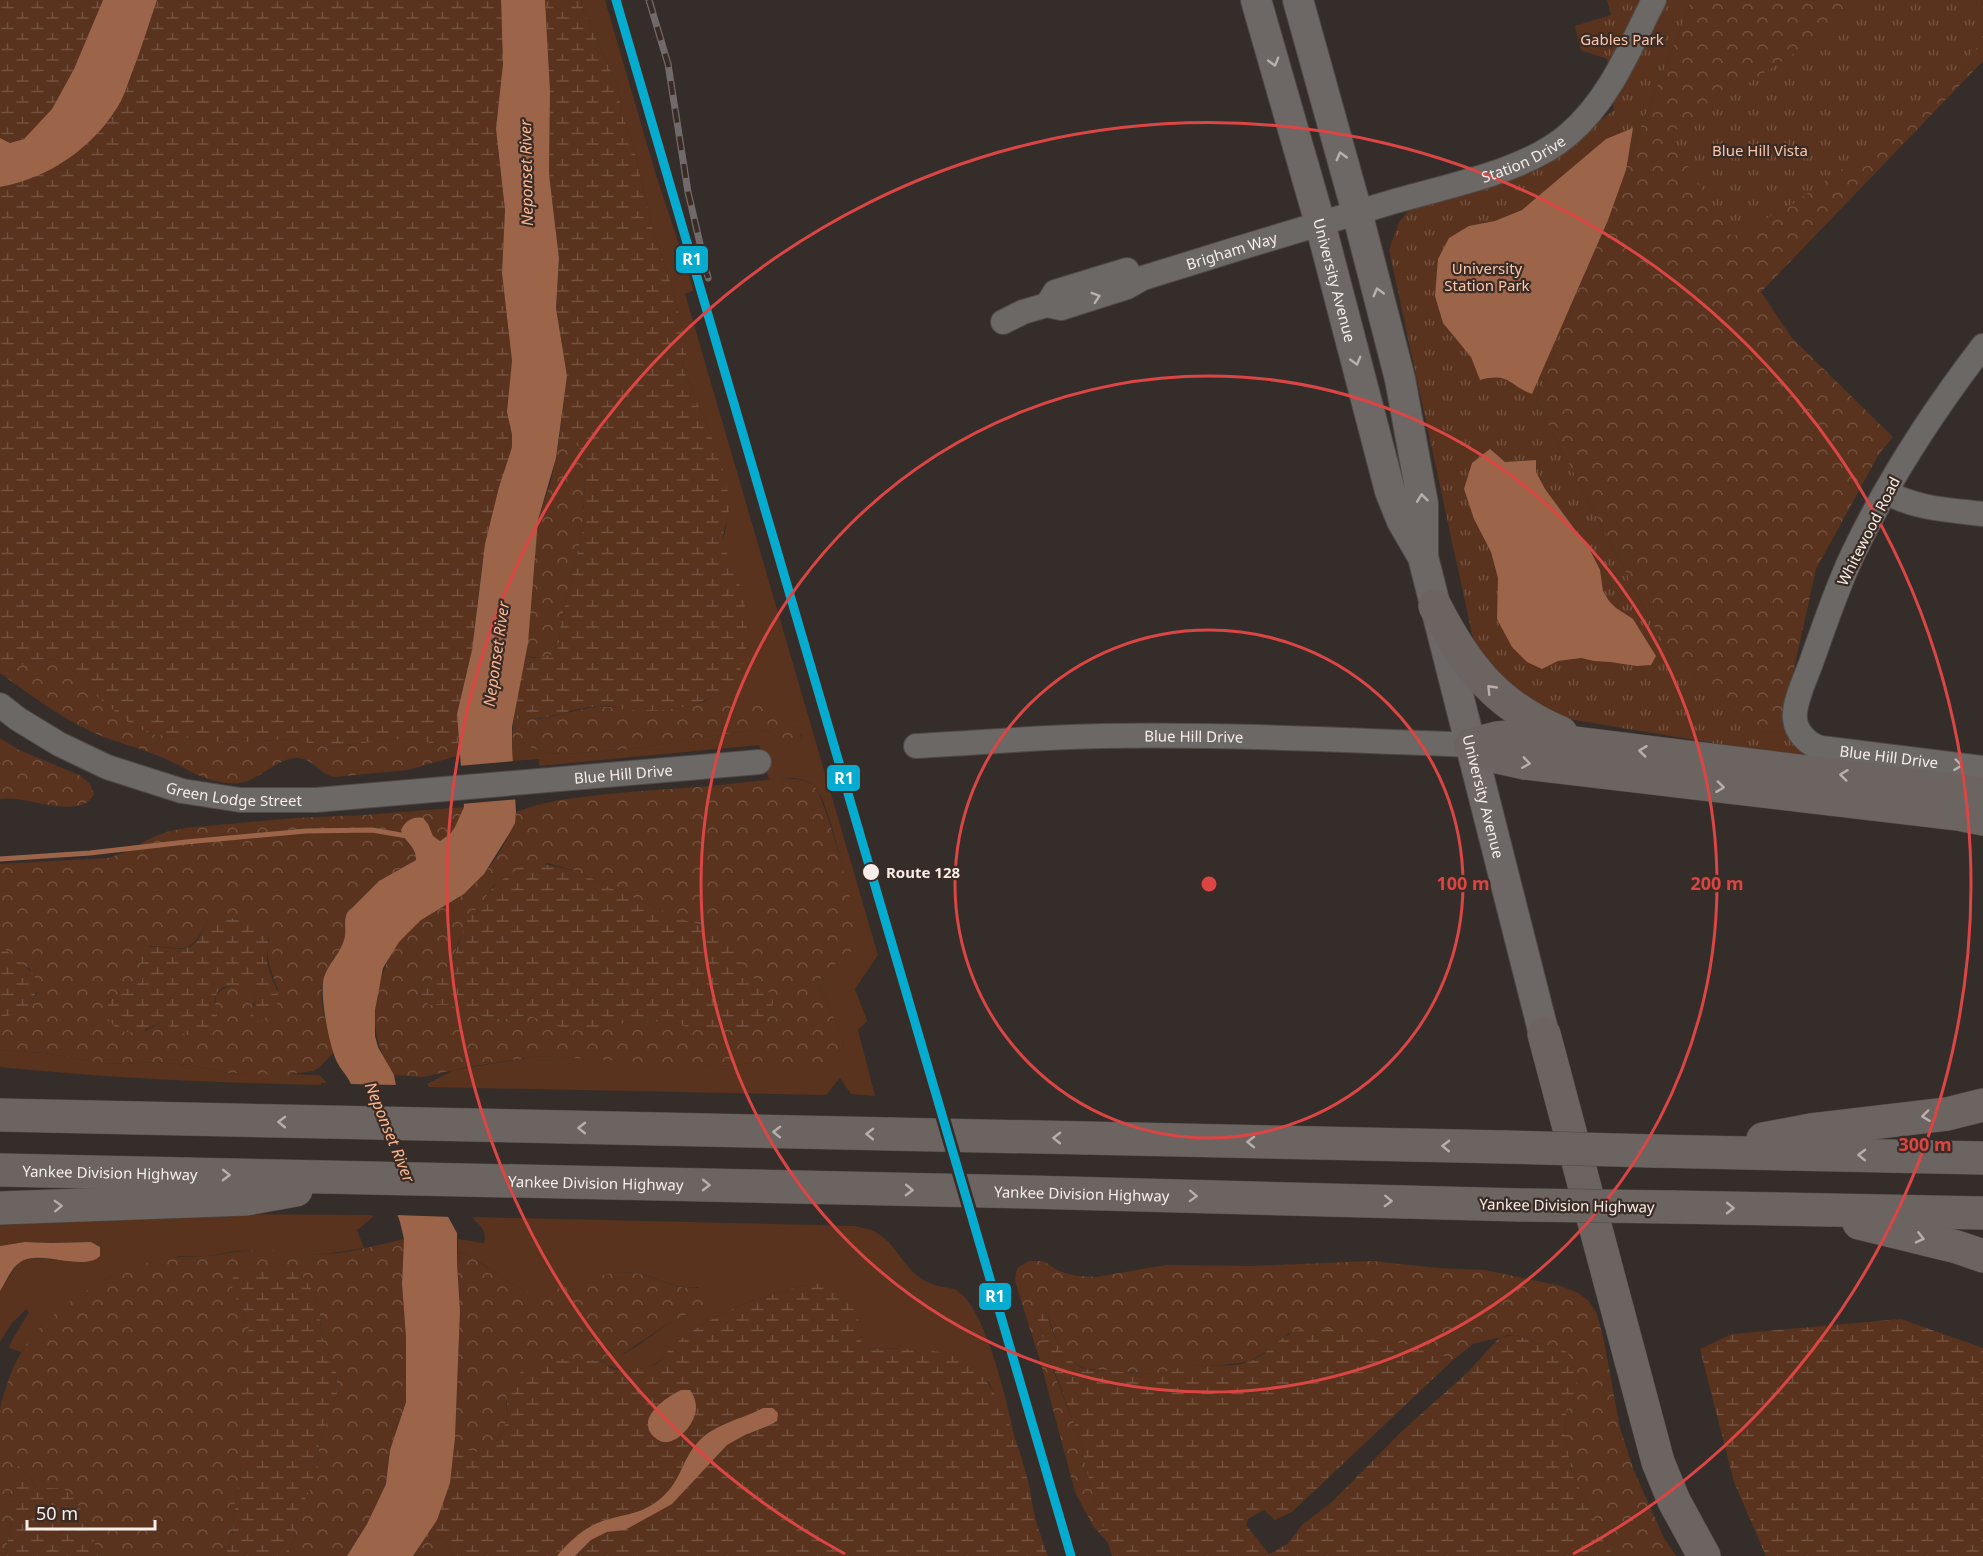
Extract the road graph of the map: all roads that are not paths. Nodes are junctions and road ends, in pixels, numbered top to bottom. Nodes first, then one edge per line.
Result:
1 (1256, 0) edge
2 (1298, 0) edge
3 (1653, 0) edge
4 (1357, 212) junction
5 (1320, 223) junction
6 (1003, 322) dead end
7 (1983, 346) edge
8 (1886, 492) junction
9 (1983, 514) edge
10 (1423, 556) junction
11 (1436, 606) junction
12 (0, 705) edge
13 (1801, 733) joint
14 (1471, 745) junction
15 (1597, 745) junction
16 (916, 746) dead end
17 (759, 762) dead end
18 (1983, 768) edge
19 (489, 785) joint
20 (1983, 794) edge
21 (1983, 819) edge
22 (1544, 1034) joint
23 (0, 1092) edge
24 (1983, 1106) edge
25 (0, 1115) edge
26 (116, 1117) junction
27 (1699, 1152) junction
28 (1983, 1158) edge
29 (0, 1170) edge
30 (360, 1177) junction
31 (0, 1208) edge
32 (1802, 1209) junction
33 (1983, 1213) edge
34 (1983, 1256) edge
35 (1704, 1556) edge

1 -> 5 main road, University Avenue
4 -> 2 main road, University Avenue
3 - 4 street, Station Drive
4 - 5 street, Station Drive
10 -> 4 main road, University Avenue
5 - 6 street, Brigham Way
5 -> 10 main road, University Avenue
7 - 8 street, Whitewood Road
8 - 9 street
8 - 13 street, Whitewood Road
10 - 11 main road, University Avenue
11 - 14 main road, University Avenue
15 -> 11 highway
12 - 19 street, Green Lodge Street
13 -> 18 street, Blue Hill Drive
14 - 15 highway
14 - 16 street, Blue Hill Drive
14 -> 21 highway
14 - 22 main road, University Avenue
20 -> 15 highway
17 - 19 street, Blue Hill Drive
22 - 35 highway
23 - 26 highway
24 -> 27 highway
25 - 26 highway
27 -> 26 highway, bridge
28 -> 27 highway
29 -> 30 highway, Yankee Division Highway
31 -> 30 highway
30 -> 32 highway, Yankee Division Highway, bridge
32 - 33 highway, Yankee Division Highway
32 -> 34 highway

